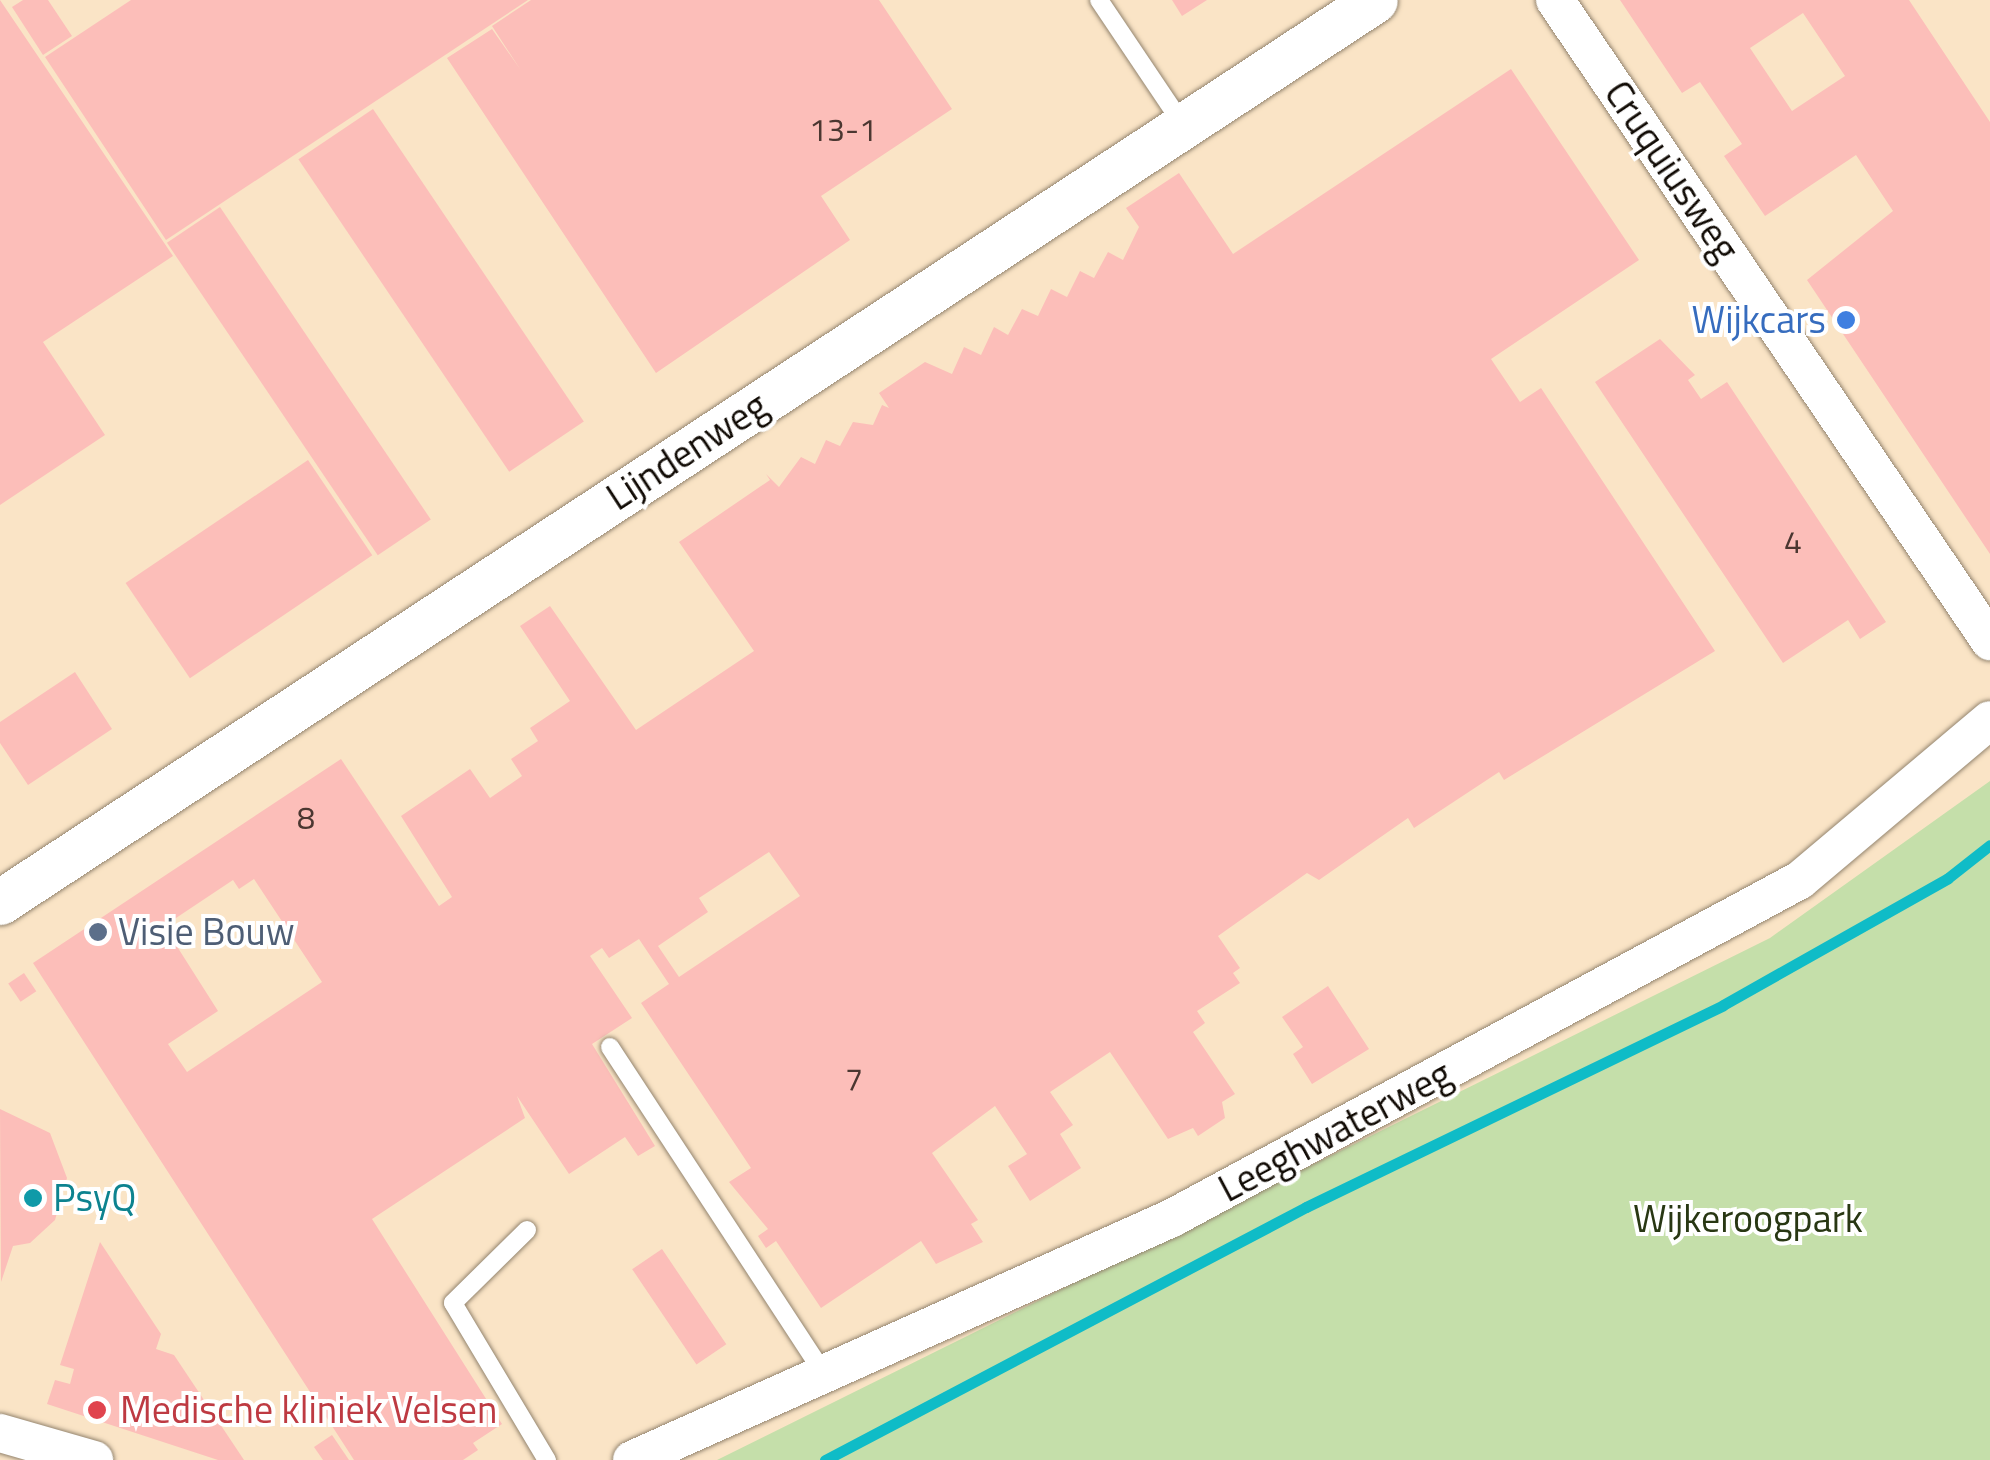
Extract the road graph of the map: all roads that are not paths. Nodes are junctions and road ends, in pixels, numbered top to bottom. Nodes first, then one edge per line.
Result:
1 (1099, 0) edge
2 (1375, 0) edge
3 (1556, 0) edge
4 (1184, 126) junction
5 (1990, 641) edge
6 (1990, 720) edge
7 (0, 902) edge
8 (610, 1047) dead end
9 (527, 1230) dead end
10 (825, 1375) junction
11 (0, 1433) edge
12 (94, 1460) edge
13 (547, 1460) edge
14 (632, 1460) edge

1 - 4 lane
2 - 4 street, Lijndenweg
3 - 5 street, Cruquiusweg
4 - 7 street, Lijndenweg
6 - 10 street, Leeghwaterweg
8 - 10 lane
9 - 13 lane
10 - 14 street, Leeghwaterweg
11 - 12 street

